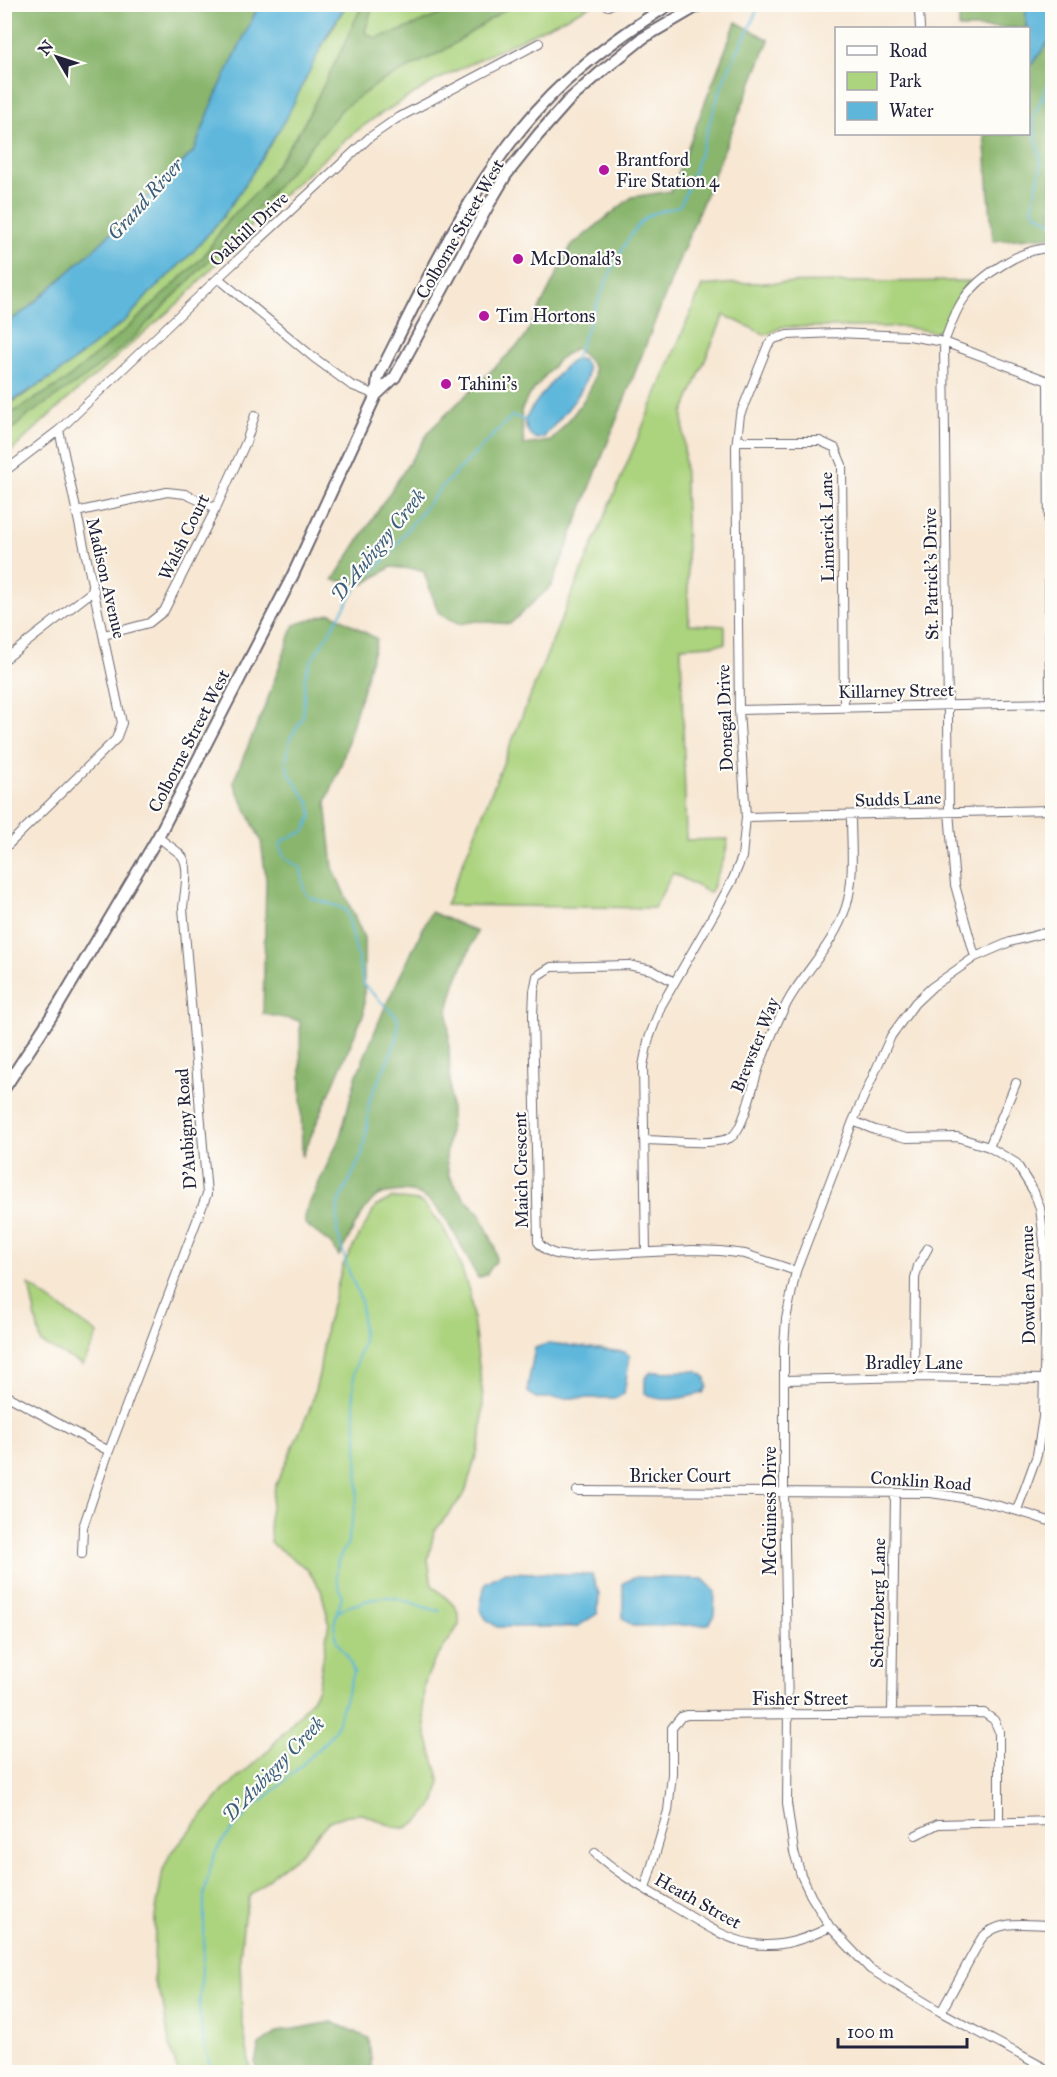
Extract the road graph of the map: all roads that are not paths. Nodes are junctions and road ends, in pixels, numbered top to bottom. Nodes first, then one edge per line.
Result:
1 (670, 4) edge
2 (700, 4) edge
3 (914, 4) edge
4 (920, 27) edge
5 (539, 43) dead end
6 (1053, 248) edge
7 (218, 278) junction
8 (944, 342) junction
9 (1050, 381) edge
10 (376, 395) junction
11 (255, 415) dead end
12 (59, 430) junction
13 (737, 441) junction
14 (4, 472) edge
15 (216, 508) junction
16 (76, 512) junction
17 (94, 591) junction
18 (1051, 597) edge
19 (104, 635) junction
20 (4, 660) edge
21 (1051, 703) edge
22 (948, 705) junction
23 (844, 707) junction
24 (739, 710) junction
25 (1053, 810) edge
26 (949, 811) junction
27 (851, 816) junction
28 (746, 817) junction
29 (158, 837) junction
30 (4, 849) edge
31 (1053, 931) edge
32 (975, 957) junction
33 (674, 982) junction
34 (1016, 1083) dead end
35 (4, 1089) edge
36 (853, 1121) junction
37 (644, 1140) junction
38 (989, 1147) junction
39 (928, 1248) dead end
40 (646, 1252) junction
41 (796, 1271) junction
42 (914, 1377) junction
43 (1043, 1379) junction
44 (785, 1380) junction
45 (4, 1394) edge
46 (109, 1451) junction
47 (577, 1491) dead end
48 (784, 1491) junction
49 (895, 1493) junction
50 (1017, 1510) junction
51 (1053, 1522) edge
52 (82, 1554) dead end
53 (788, 1713) junction
54 (892, 1713) junction
55 (999, 1821) junction
56 (1053, 1821) edge
57 (916, 1835) dead end
58 (595, 1853) dead end
59 (645, 1889) junction
60 (1053, 1925) edge
61 (830, 1927) junction
62 (941, 2012) junction
63 (1053, 2072) edge

1 - 10 main road, Colborne Street West
2 - 10 main road, Colborne Street West
3 - 4 street
5 - 7 street, Oakhill Drive
6 - 8 street, St. Patrick's Drive
7 - 10 street
7 - 12 street, Oakhill Drive
8 - 9 street, Donegal Drive
8 - 13 street, Donegal Drive
8 - 22 street, St. Patrick's Drive
9 - 18 street
10 - 29 main road, Colborne Street West
11 - 15 street, Walsh Court
12 - 14 street, Oakhill Drive
12 - 16 street, Madison Avenue
13 - 23 street, Limerick Lane
13 - 24 street, Donegal Drive
15 - 16 street
15 - 19 street, Walsh Court
16 - 17 street, Madison Avenue
17 - 19 street, Madison Avenue
17 - 20 street
18 - 21 street
19 - 30 street, Madison Avenue
21 - 22 street, Killarney Street
22 - 23 street, Killarney Street
22 - 26 street, St. Patrick's Drive
23 - 24 street, Killarney Street
24 - 28 street, Donegal Drive
25 - 26 street, Sudds Lane
26 - 27 street, Sudds Lane
26 - 32 street, St. Patrick's Drive
27 - 28 street, Sudds Lane
27 - 37 street, Brewster Way
28 - 33 street, Donegal Drive
29 - 35 main road, Colborne Street West
29 - 46 street, D'Aubigny Road
31 - 32 street, McGuiness Drive
32 - 36 street, McGuiness Drive
33 - 37 street, Donegal Drive
33 - 40 street, Maich Crescent
34 - 38 street
36 - 38 street, Dowden Avenue
36 - 41 street, McGuiness Drive
37 - 40 street, Donegal Drive
38 - 43 street, Dowden Avenue
39 - 42 street
40 - 41 street, Maich Crescent
41 - 44 street, McGuiness Drive
42 - 43 street, Bradley Lane
42 - 44 street, Bradley Lane
43 - 50 street, Dowden Avenue
44 - 48 street, McGuiness Drive
45 - 46 street
46 - 52 street, D'Aubigny Road
47 - 48 street, Bricker Court
48 - 49 street, Conklin Road
48 - 53 street, McGuiness Drive
49 - 50 street, Conklin Road
49 - 54 street, Schertzberg Lane
50 - 51 street, Conklin Road
53 - 54 street, Fisher Street
53 - 59 street, Fisher Street
53 - 61 street, McGuiness Drive
54 - 55 street, Fisher Street
55 - 56 street
55 - 57 street
58 - 59 street, Heath Street
59 - 61 street, Heath Street
60 - 62 street
61 - 62 street, McGuiness Drive
62 - 63 street, McGuiness Drive

